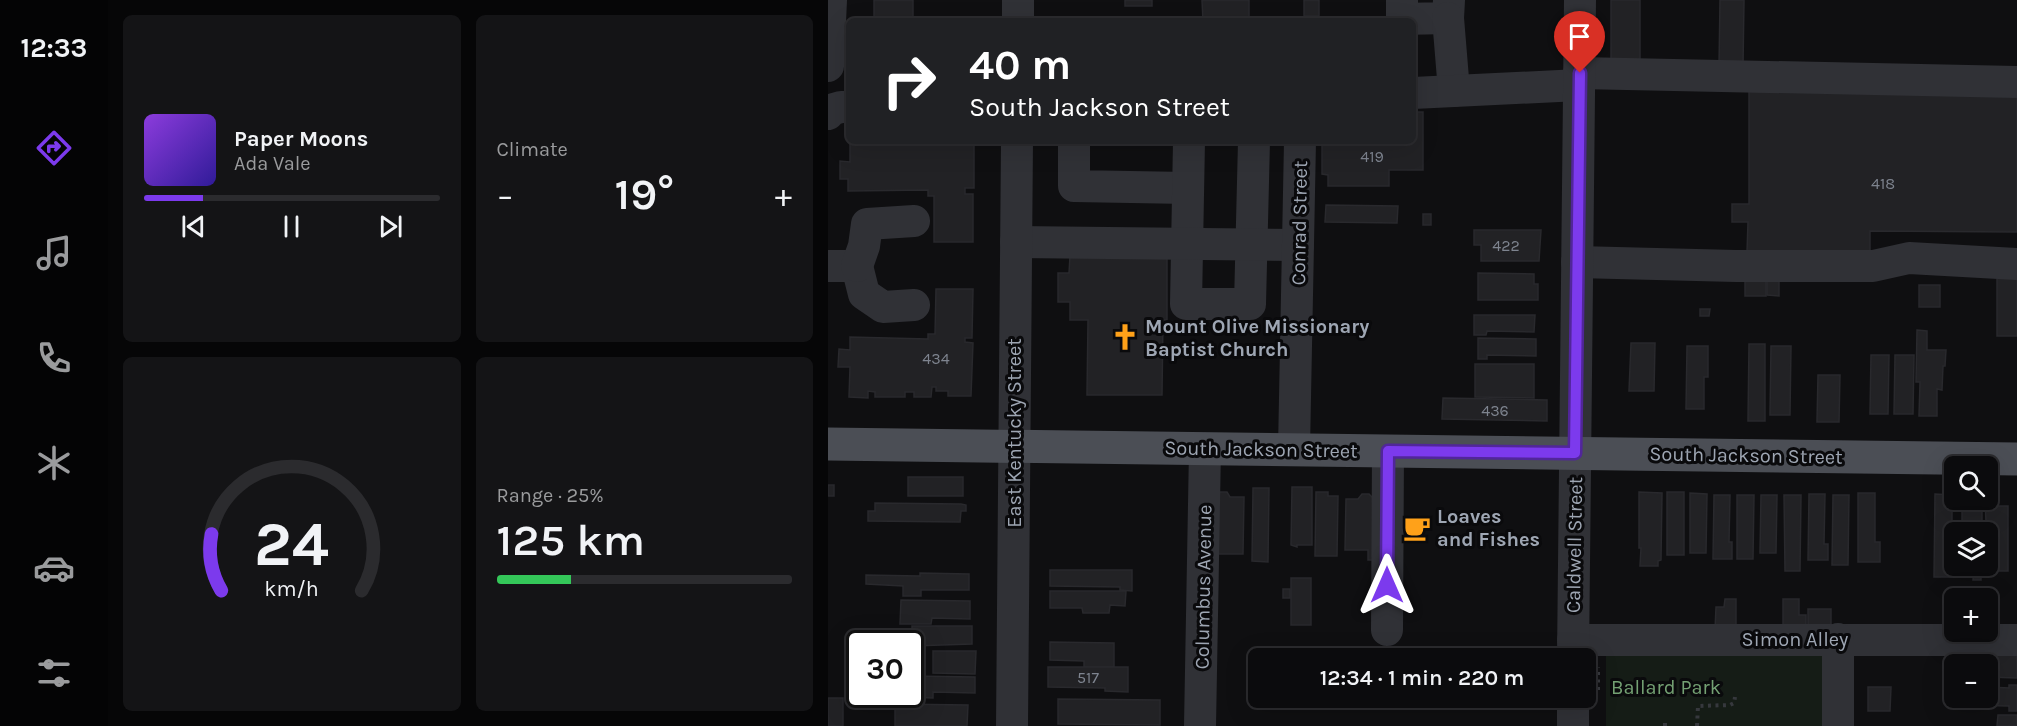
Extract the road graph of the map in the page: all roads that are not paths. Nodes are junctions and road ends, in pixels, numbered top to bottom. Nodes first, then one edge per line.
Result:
1 (831, 0) edge
2 (1018, 0) edge
3 (1402, 0) edge
4 (1580, 0) edge
5 (1448, 9) edge
6 (1018, 18) edge
7 (1402, 18) edge
8 (1407, 18) edge
9 (828, 66) edge
10 (1579, 79) junction
11 (2017, 82) edge
12 (1454, 91) junction
13 (1416, 93) edge
14 (846, 107) edge
15 (828, 114) edge
16 (1017, 144) edge
17 (1074, 144) edge
18 (1189, 144) edge
19 (1254, 144) edge
20 (1300, 144) edge
21 (1188, 188) junction
22 (914, 221) dead end
23 (1016, 242) junction
24 (1187, 244) junction
25 (1251, 245) junction
26 (1298, 245) junction
27 (1577, 262) junction
28 (2017, 264) edge
29 (842, 266) edge
30 (914, 305) dead end
31 (828, 444) edge
32 (1014, 446) junction
33 (1205, 449) junction
34 (1294, 449) junction
35 (1388, 451) junction
36 (1575, 453) junction
37 (2017, 459) edge
38 (1386, 630) dead end
39 (1838, 639) junction
40 (2017, 640) edge
41 (1581, 646) edge
42 (1580, 708) edge
43 (1012, 726) edge
44 (1200, 726) edge
45 (1573, 726) edge
46 (1838, 726) edge

1 - 9 street
2 - 6 street
3 - 7 street
4 - 10 street, Caldwell Street
5 - 8 street
5 - 12 street
10 - 11 street
10 - 12 street
10 - 27 street, Caldwell Street
12 - 13 street
14 - 15 street
16 - 23 street, East Kentucky Street
17 - 21 street
18 - 21 street
19 - 25 street
20 - 26 street, Conrad Street
21 - 24 street
22 - 29 street
23 - 24 street
23 - 32 street, East Kentucky Street
24 - 25 street
24 - 25 street
25 - 26 street
26 - 34 street, Conrad Street
27 - 28 street
27 - 36 street, Caldwell Street
29 - 30 street
31 - 32 main road, South Jackson Street
32 - 33 main road, South Jackson Street
32 - 43 street, East Kentucky Street
33 - 34 main road, South Jackson Street
33 - 44 street, Columbus Avenue
34 - 35 main road, South Jackson Street
35 - 36 main road, South Jackson Street
35 - 38 street
36 - 37 main road, South Jackson Street
36 - 41 street, Caldwell Street
39 - 40 street, Simon Alley
39 - 41 street, Simon Alley
39 - 46 street
42 - 45 street

